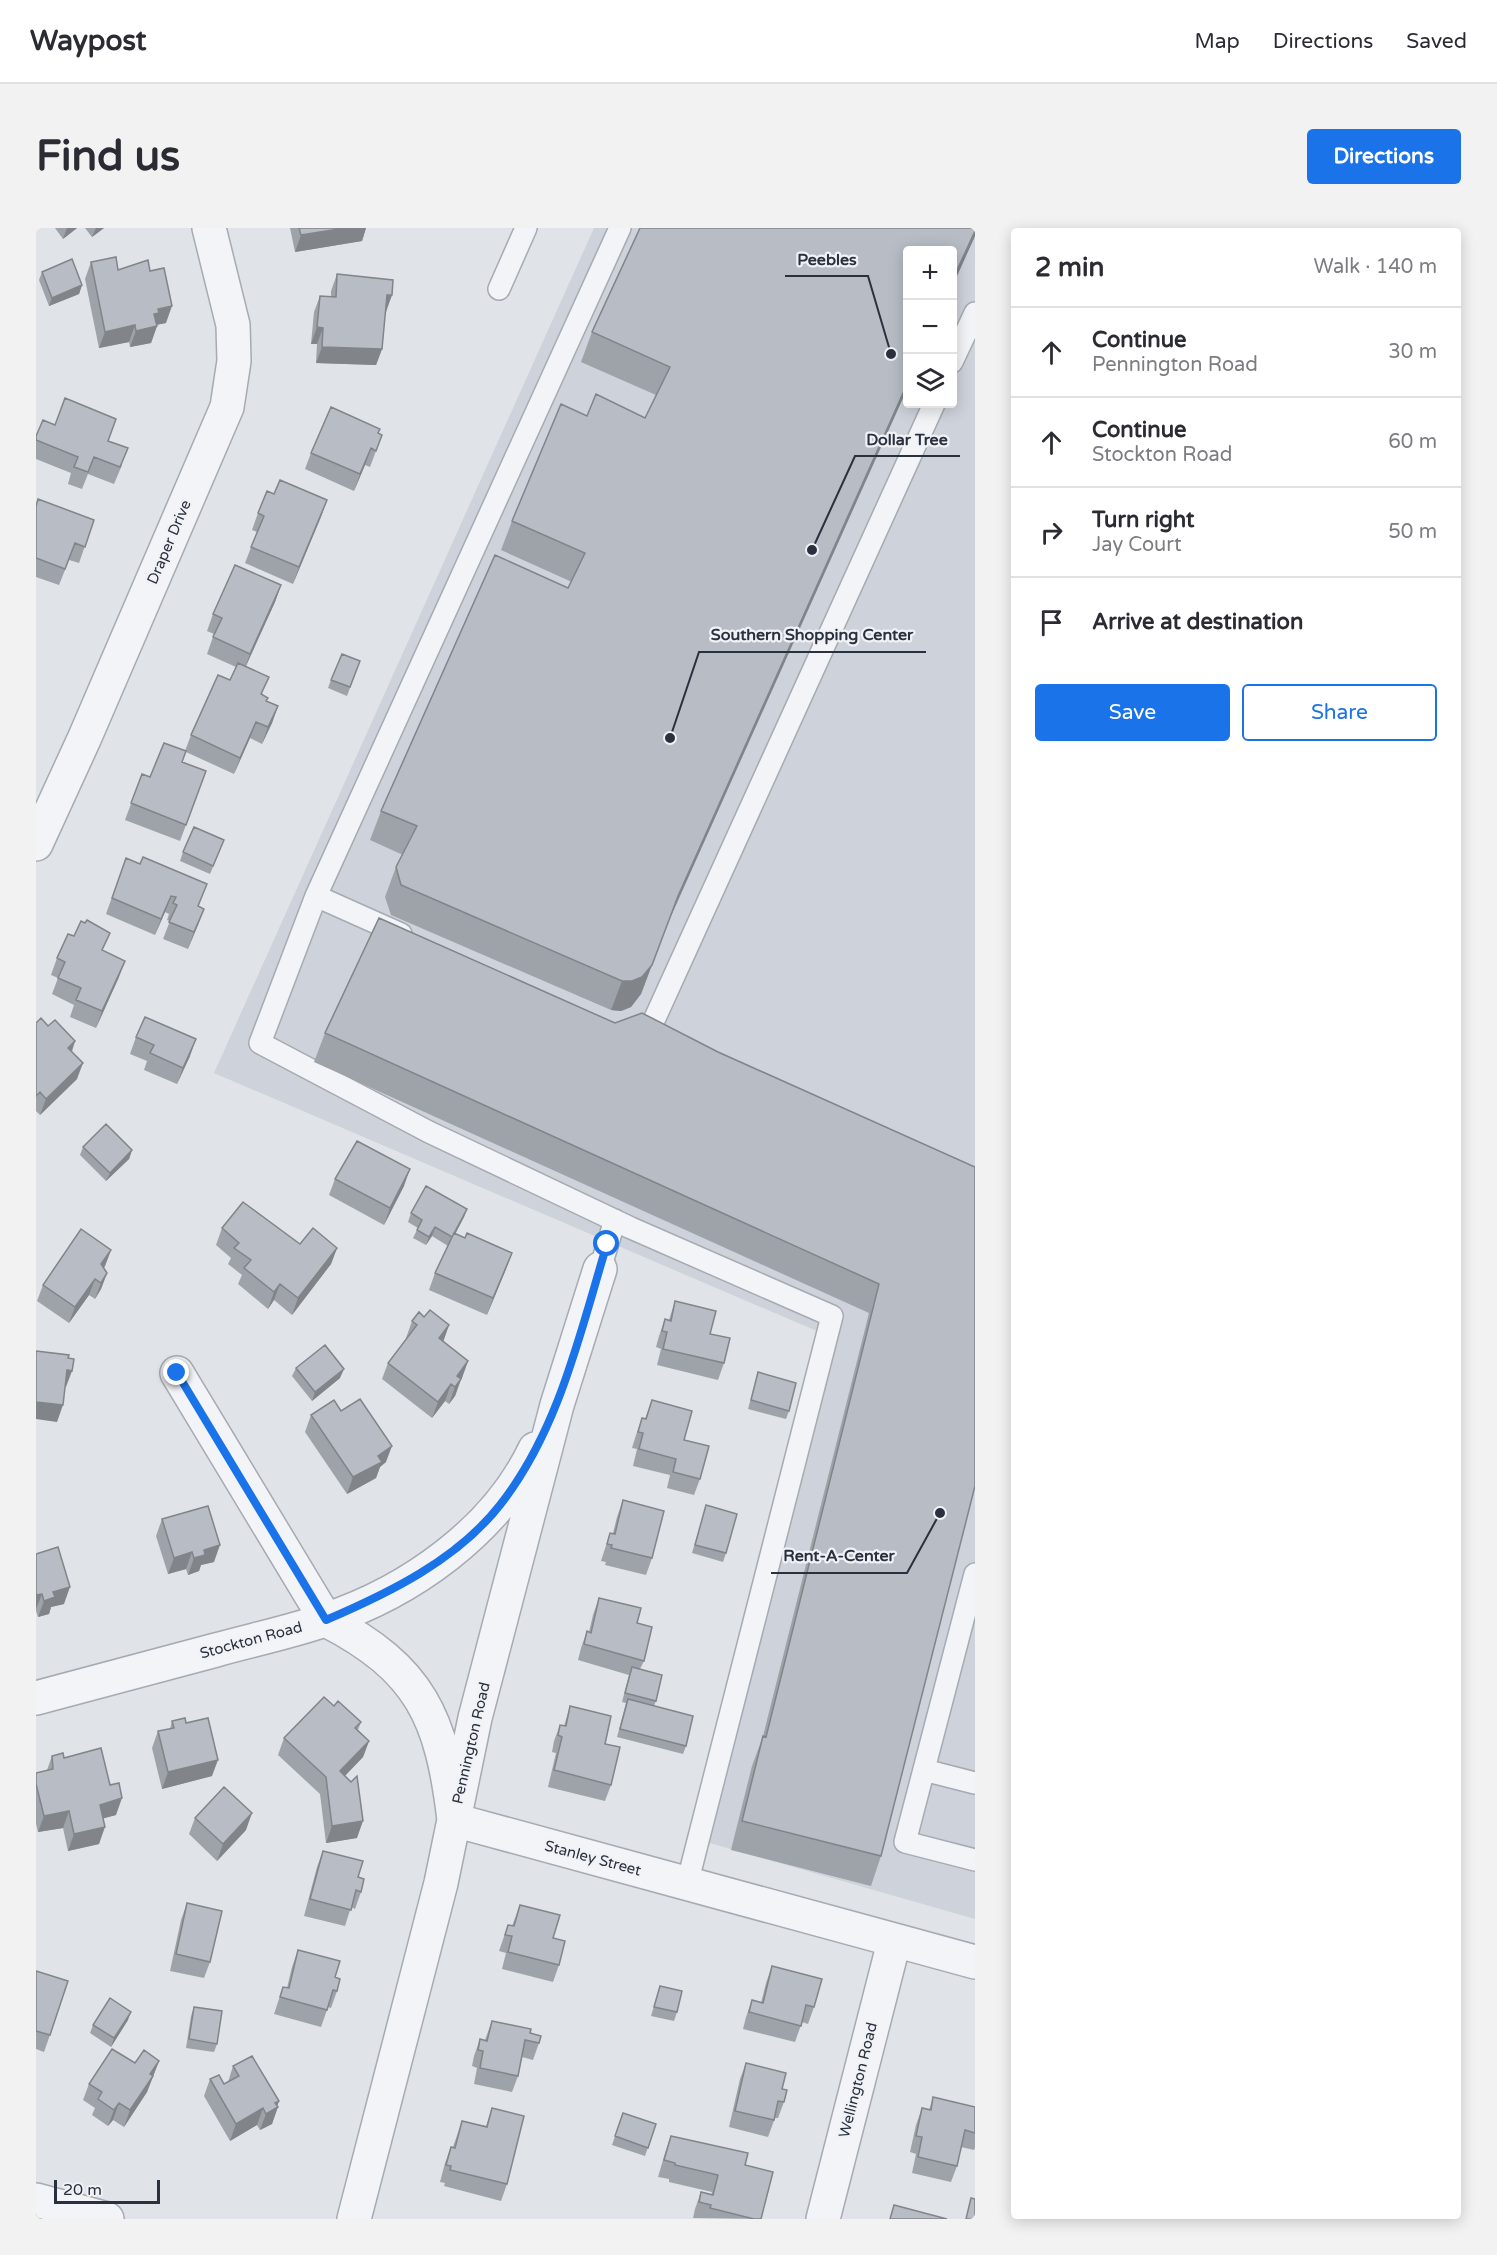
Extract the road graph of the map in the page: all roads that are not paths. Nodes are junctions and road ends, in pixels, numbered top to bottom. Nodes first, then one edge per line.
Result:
1 (209, 228) edge
2 (526, 228) edge
3 (620, 228) edge
4 (499, 289) dead end
5 (975, 313) edge
6 (956, 354) edge
7 (932, 408) edge
8 (36, 843) edge
9 (316, 896) junction
10 (423, 944) edge
11 (628, 1028) edge
12 (650, 1029) junction
13 (672, 1039) edge
14 (615, 1220) junction
15 (600, 1269) joint
16 (177, 1373) dead end
17 (557, 1405) junction
18 (975, 1574) edge
19 (326, 1620) junction
20 (36, 1698) edge
21 (924, 1770) junction
22 (975, 1782) edge
23 (454, 1820) junction
24 (975, 1860) edge
25 (687, 1884) junction
26 (894, 1942) junction
27 (975, 1962) edge
28 (36, 2200) edge
29 (107, 2219) edge
30 (354, 2219) edge
31 (823, 2219) edge

1 - 8 street, Draper Drive
2 - 4 lane
3 - 9 lane
5 - 6 lane
7 - 12 lane
9 - 10 lane
9 - 14 lane
11 - 12 lane
12 - 13 lane
14 - 15 lane
14 - 25 lane
15 - 17 street, Pennington Road
16 - 19 street
17 - 19 street, Stockton Road
17 - 23 street, Pennington Road
18 - 21 lane
19 - 20 street, Stockton Road
19 - 23 street
21 - 22 lane
21 - 24 lane
23 - 25 street, Stanley Street
23 - 30 street, Pennington Road
25 - 26 street, Stanley Street
26 - 27 street, Stanley Street
26 - 31 street, Wellington Road
28 - 29 street

